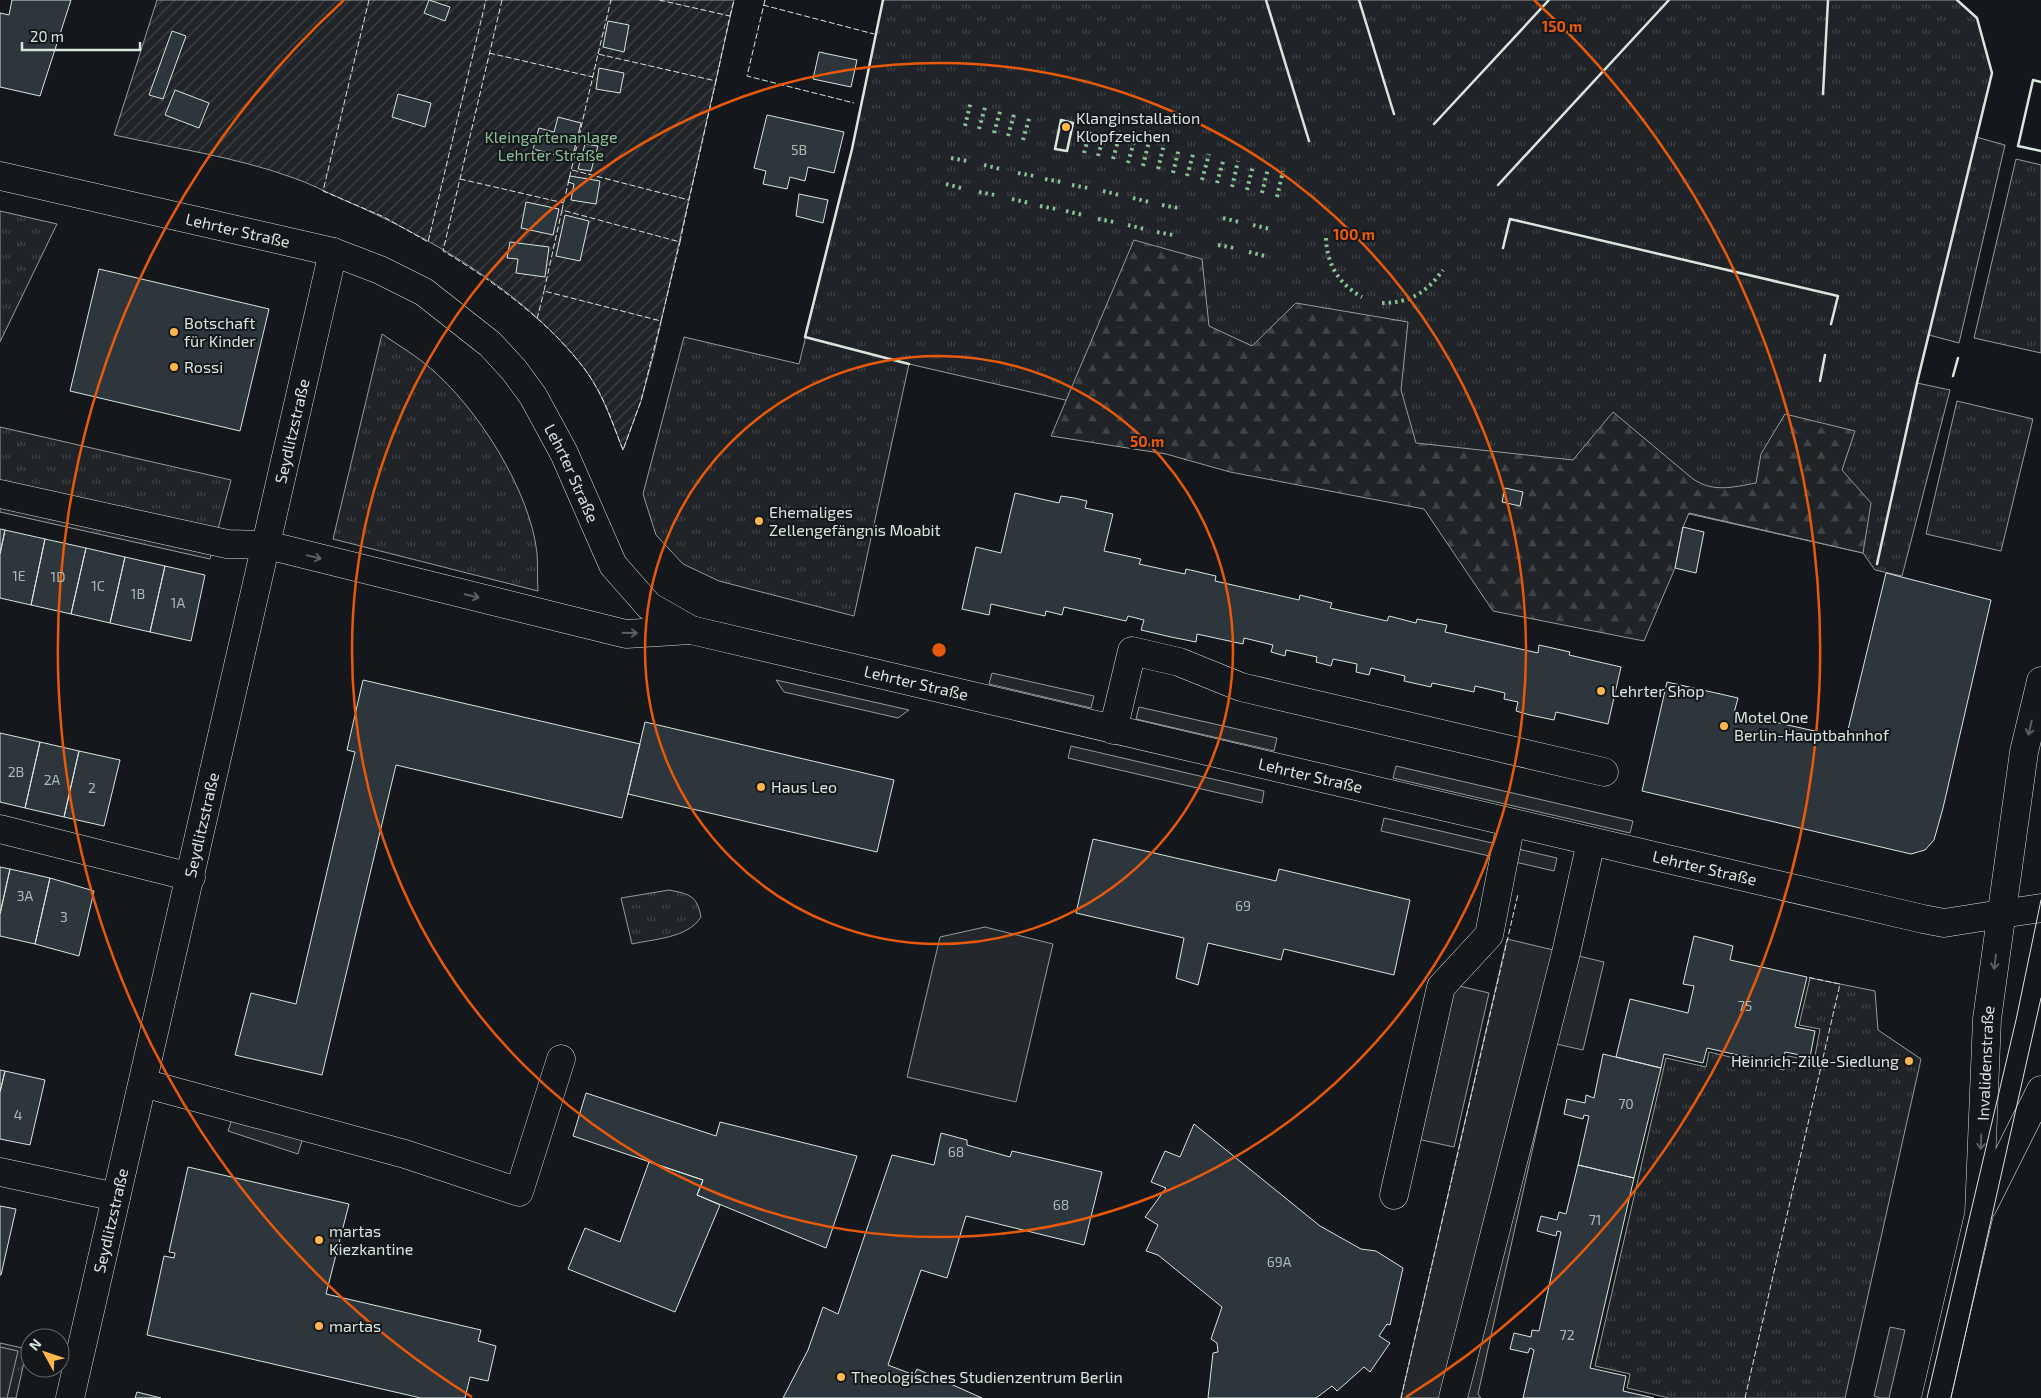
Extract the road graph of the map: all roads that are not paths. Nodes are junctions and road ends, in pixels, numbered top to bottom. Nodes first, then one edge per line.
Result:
1 (0, 176) edge
2 (333, 252) junction
3 (0, 494) edge
4 (267, 544) junction
5 (691, 630) junction
6 (2041, 681) edge
7 (1114, 730) junction
8 (1604, 772) dead end
9 (1511, 823) junction
10 (0, 829) edge
11 (1591, 842) junction
12 (191, 876) junction
13 (2041, 908) edge
14 (2001, 914) junction
15 (562, 1059) dead end
16 (143, 1083) junction
17 (2041, 1090) edge
18 (0, 1172) edge
19 (1394, 1195) dead end
20 (116, 1197) junction
21 (1979, 1214) junction
22 (70, 1398) edge
23 (1453, 1398) edge
24 (1936, 1398) edge

1 - 2 street, Lehrter Straße
2 - 4 street, Seydlitzstraße
2 - 5 street, Lehrter Straße
3 - 4 street
4 -> 5 street
4 - 12 street, Seydlitzstraße
5 - 7 street, Lehrter Straße
6 -> 14 street, Invalidenstraße
7 - 8 street
7 - 9 street, Lehrter Straße
9 - 11 street, Lehrter Straße
9 - 19 street
10 - 12 street
11 - 14 street, Lehrter Straße
11 - 23 street
12 - 16 street, Seydlitzstraße
13 - 14 street
14 -> 21 street, Invalidenstraße
15 - 16 street
16 - 20 street, Seydlitzstraße
17 - 21 street, Invalidenstraße
18 - 20 street
20 - 22 street, Seydlitzstraße
21 - 24 street, Invalidenstraße

